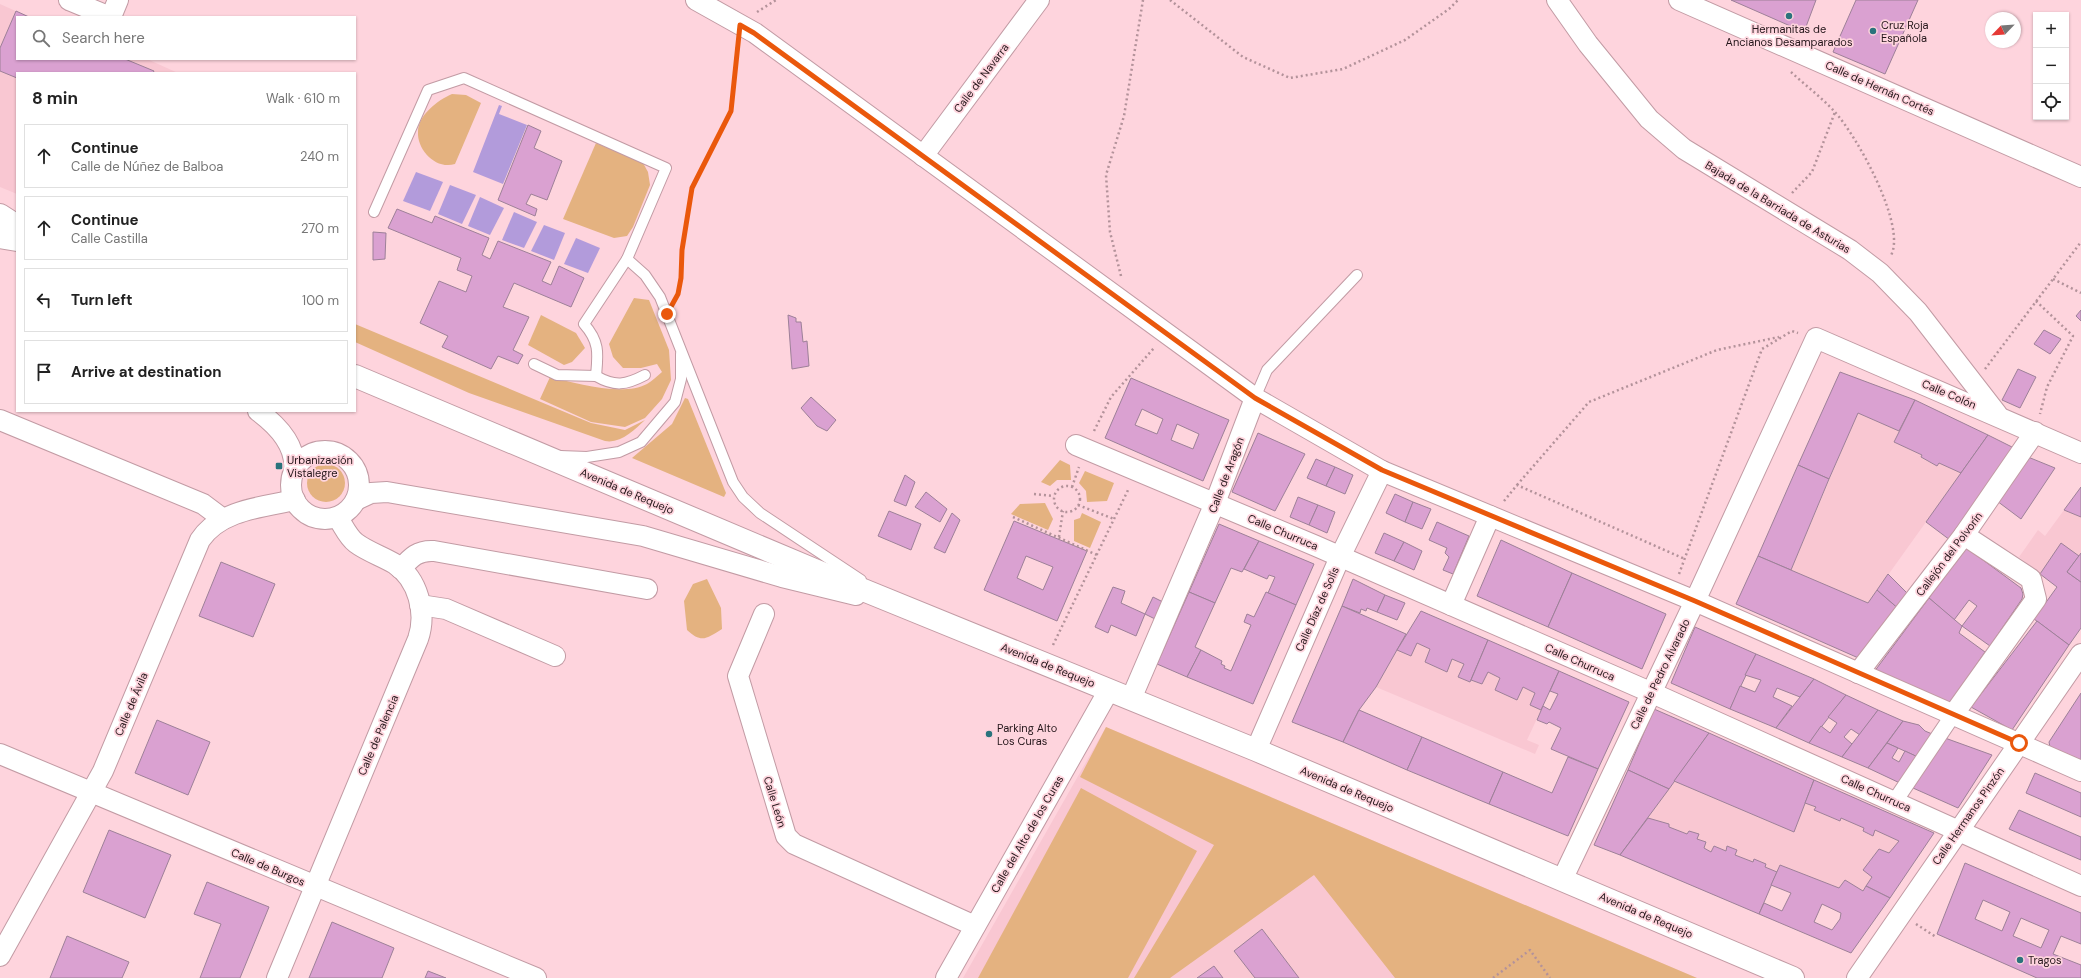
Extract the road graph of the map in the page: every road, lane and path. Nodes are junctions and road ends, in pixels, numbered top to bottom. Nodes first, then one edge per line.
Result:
1 (69, 0) edge
2 (118, 0) edge
3 (696, 0) edge
4 (1039, 0) edge
5 (1144, 0) edge
6 (1170, 0) edge
7 (1458, 0) edge
8 (1557, 0) edge
9 (1679, 0) edge
10 (108, 16) edge
11 (110, 16) edge
12 (740, 25) junction
13 (1789, 70) dead end
14 (1835, 112) junction
15 (923, 156) junction
16 (2081, 176) edge
17 (1778, 206) junction
18 (374, 212) dead end
19 (0, 215) edge
20 (16, 225) edge
21 (0, 237) edge
22 (16, 240) edge
23 (2081, 242) edge
24 (627, 259) junction
25 (1880, 273) junction
26 (1357, 275) dead end
27 (2053, 279) junction
28 (2081, 293) edge
29 (2036, 302) junction
30 (1128, 306) junction
31 (667, 314) junction
32 (1166, 334) junction
33 (1783, 337) junction
34 (1816, 338) junction
35 (681, 348) junction
36 (534, 364) dead end
37 (645, 375) dead end
38 (356, 376) edge
39 (596, 376) junction
40 (1974, 384) junction
41 (1255, 398) junction
42 (259, 412) edge
43 (1998, 415) junction
44 (0, 420) edge
45 (2035, 432) junction
46 (1081, 447) joint
47 (2081, 452) edge
48 (545, 456) junction
49 (1137, 470) junction
50 (1382, 470) junction
51 (294, 471) junction
52 (1517, 485) junction
53 (1034, 494) dead end
54 (1054, 496) junction
55 (295, 500) junction
56 (356, 500) junction
57 (1215, 503) junction
58 (1078, 505) junction
59 (1063, 511) junction
60 (1490, 516) junction
61 (1013, 517) dead end
62 (338, 518) junction
63 (223, 519) junction
64 (1114, 519) junction
65 (1964, 535) junction
66 (1059, 538) junction
67 (1097, 555) junction
68 (1340, 557) junction
69 (1685, 559) junction
70 (401, 569) junction
71 (646, 589) dead end
72 (1673, 592) junction
73 (1695, 601) junction
74 (420, 605) junction
75 (900, 605) junction
76 (1451, 605) junction
77 (764, 614) dead end
78 (2081, 654) edge
79 (555, 656) dead end
80 (1044, 664) junction
81 (1858, 673) junction
82 (1109, 690) junction
83 (1650, 692) junction
84 (1131, 699) junction
85 (1953, 715) junction
86 (2019, 743) junction
87 (1256, 750) junction
88 (0, 754) edge
89 (2081, 772) edge
90 (91, 792) junction
91 (1895, 801) junction
92 (1959, 829) junction
93 (1562, 880) junction
94 (2081, 886) edge
95 (315, 887) junction
96 (1913, 922) dead end
97 (975, 926) junction
98 (1936, 937) dead end
99 (0, 956) edge
100 (277, 978) edge
101 (536, 978) edge
102 (946, 978) edge
103 (1494, 978) edge
104 (1550, 978) edge
105 (1792, 978) edge
106 (1857, 978) edge

1 - 10 street
2 - 11 street
3 - 12 street
4 - 15 street, Calle de Navarra
5 - 30 path
6 - 7 path
8 - 17 street, Bajada de la Barriada de Asturias
9 - 16 street, Calle de Hernán Cortés
12 - 15 street
12 - 31 path
13 - 14 path
14 - 17 path
14 - 25 path
15 - 30 street
17 - 25 street, Bajada de la Barriada de Asturias
18 - 24 lane
19 - 20 highway
21 - 22 highway
23 - 27 path
24 - 31 lane, Avenida de Requejo
24 - 39 lane
25 - 40 street, Bajada de la Barriada de Asturias
26 - 41 lane, Calle de Aragón
27 - 28 path
27 - 29 path
29 - 40 path
29 - 45 path
30 - 32 street
31 - 35 lane, Avenida de Requejo
32 - 41 street
32 - 46 path
33 - 34 path
33 - 52 path
33 - 69 path
34 - 43 street, Calle Colón
34 - 73 street, Calle de Pedro Alvarado
35 - 48 lane
35 - 75 lane, Avenida de Requejo
36 - 39 lane
37 - 39 lane
38 - 48 highway, Avenida de Requejo
40 - 43 street, Bajada de la Barriada de Asturias
41 - 50 street
41 - 57 street, Calle de Aragón
42 - 51 street
43 - 45 street, Calle Colón
44 - 63 street
45 - 47 street, Calle Colón
45 - 65 street, Callejón del Polvorín
46 - 49 street, Calle Churruca
48 - 75 highway, Avenida de Requejo
49 - 57 street, Calle Churruca
49 - 64 path
50 - 60 street
50 - 68 street, Calle Díaz de Solís
51 - 55 street
51 - 56 street
52 - 60 path
52 - 69 path
53 - 54 path
54 - 58 path
54 - 59 path
55 - 62 street
55 - 63 street, Calle de Ávila
56 - 62 street
56 - 75 street
57 - 68 street, Calle Churruca
57 - 84 street, Calle de Aragón
58 - 59 path
58 - 64 path
59 - 66 path
60 - 72 street
60 - 76 street
61 - 66 path
62 - 70 street, Calle de Palencia
63 - 90 street, Calle de Ávila
64 - 67 path
65 - 81 street, Callejón del Polvorín
65 - 85 street
66 - 67 path
67 - 80 path
68 - 76 street, Calle Churruca
68 - 87 street, Calle Díaz de Solís
69 - 72 path
70 - 71 street
70 - 74 street, Calle de Palencia
72 - 73 street
73 - 81 street
73 - 83 street, Calle de Pedro Alvarado
74 - 79 street
74 - 95 street, Calle de Palencia
75 - 80 highway, Avenida de Requejo
76 - 83 street, Calle Churruca
77 - 97 street, Calle León
78 - 86 street, Calle Hermanos Pinzón
80 - 82 highway, Avenida de Requejo
81 - 85 street
82 - 84 highway, Avenida de Requejo
82 - 97 street, Calle del Alto de los Curas
83 - 91 street, Calle Churruca
83 - 93 street, Calle de Pedro Alvarado
84 - 87 highway, Avenida de Requejo
85 - 86 street
85 - 91 street
86 - 89 street
86 - 92 street, Calle Hermanos Pinzón
87 - 93 highway, Avenida de Requejo
88 - 90 street, Calle de Burgos
90 - 95 street, Calle de Burgos
90 - 99 street, Calle de Ávila
91 - 92 street, Calle Churruca
92 - 94 street, Calle Churruca
92 - 106 street, Calle Hermanos Pinzón
93 - 105 highway, Avenida de Requejo
95 - 100 street, Calle de Palencia
95 - 101 street, Calle de Burgos
96 - 98 path
97 - 102 street, Calle del Alto de los Curas
103 - 104 path

